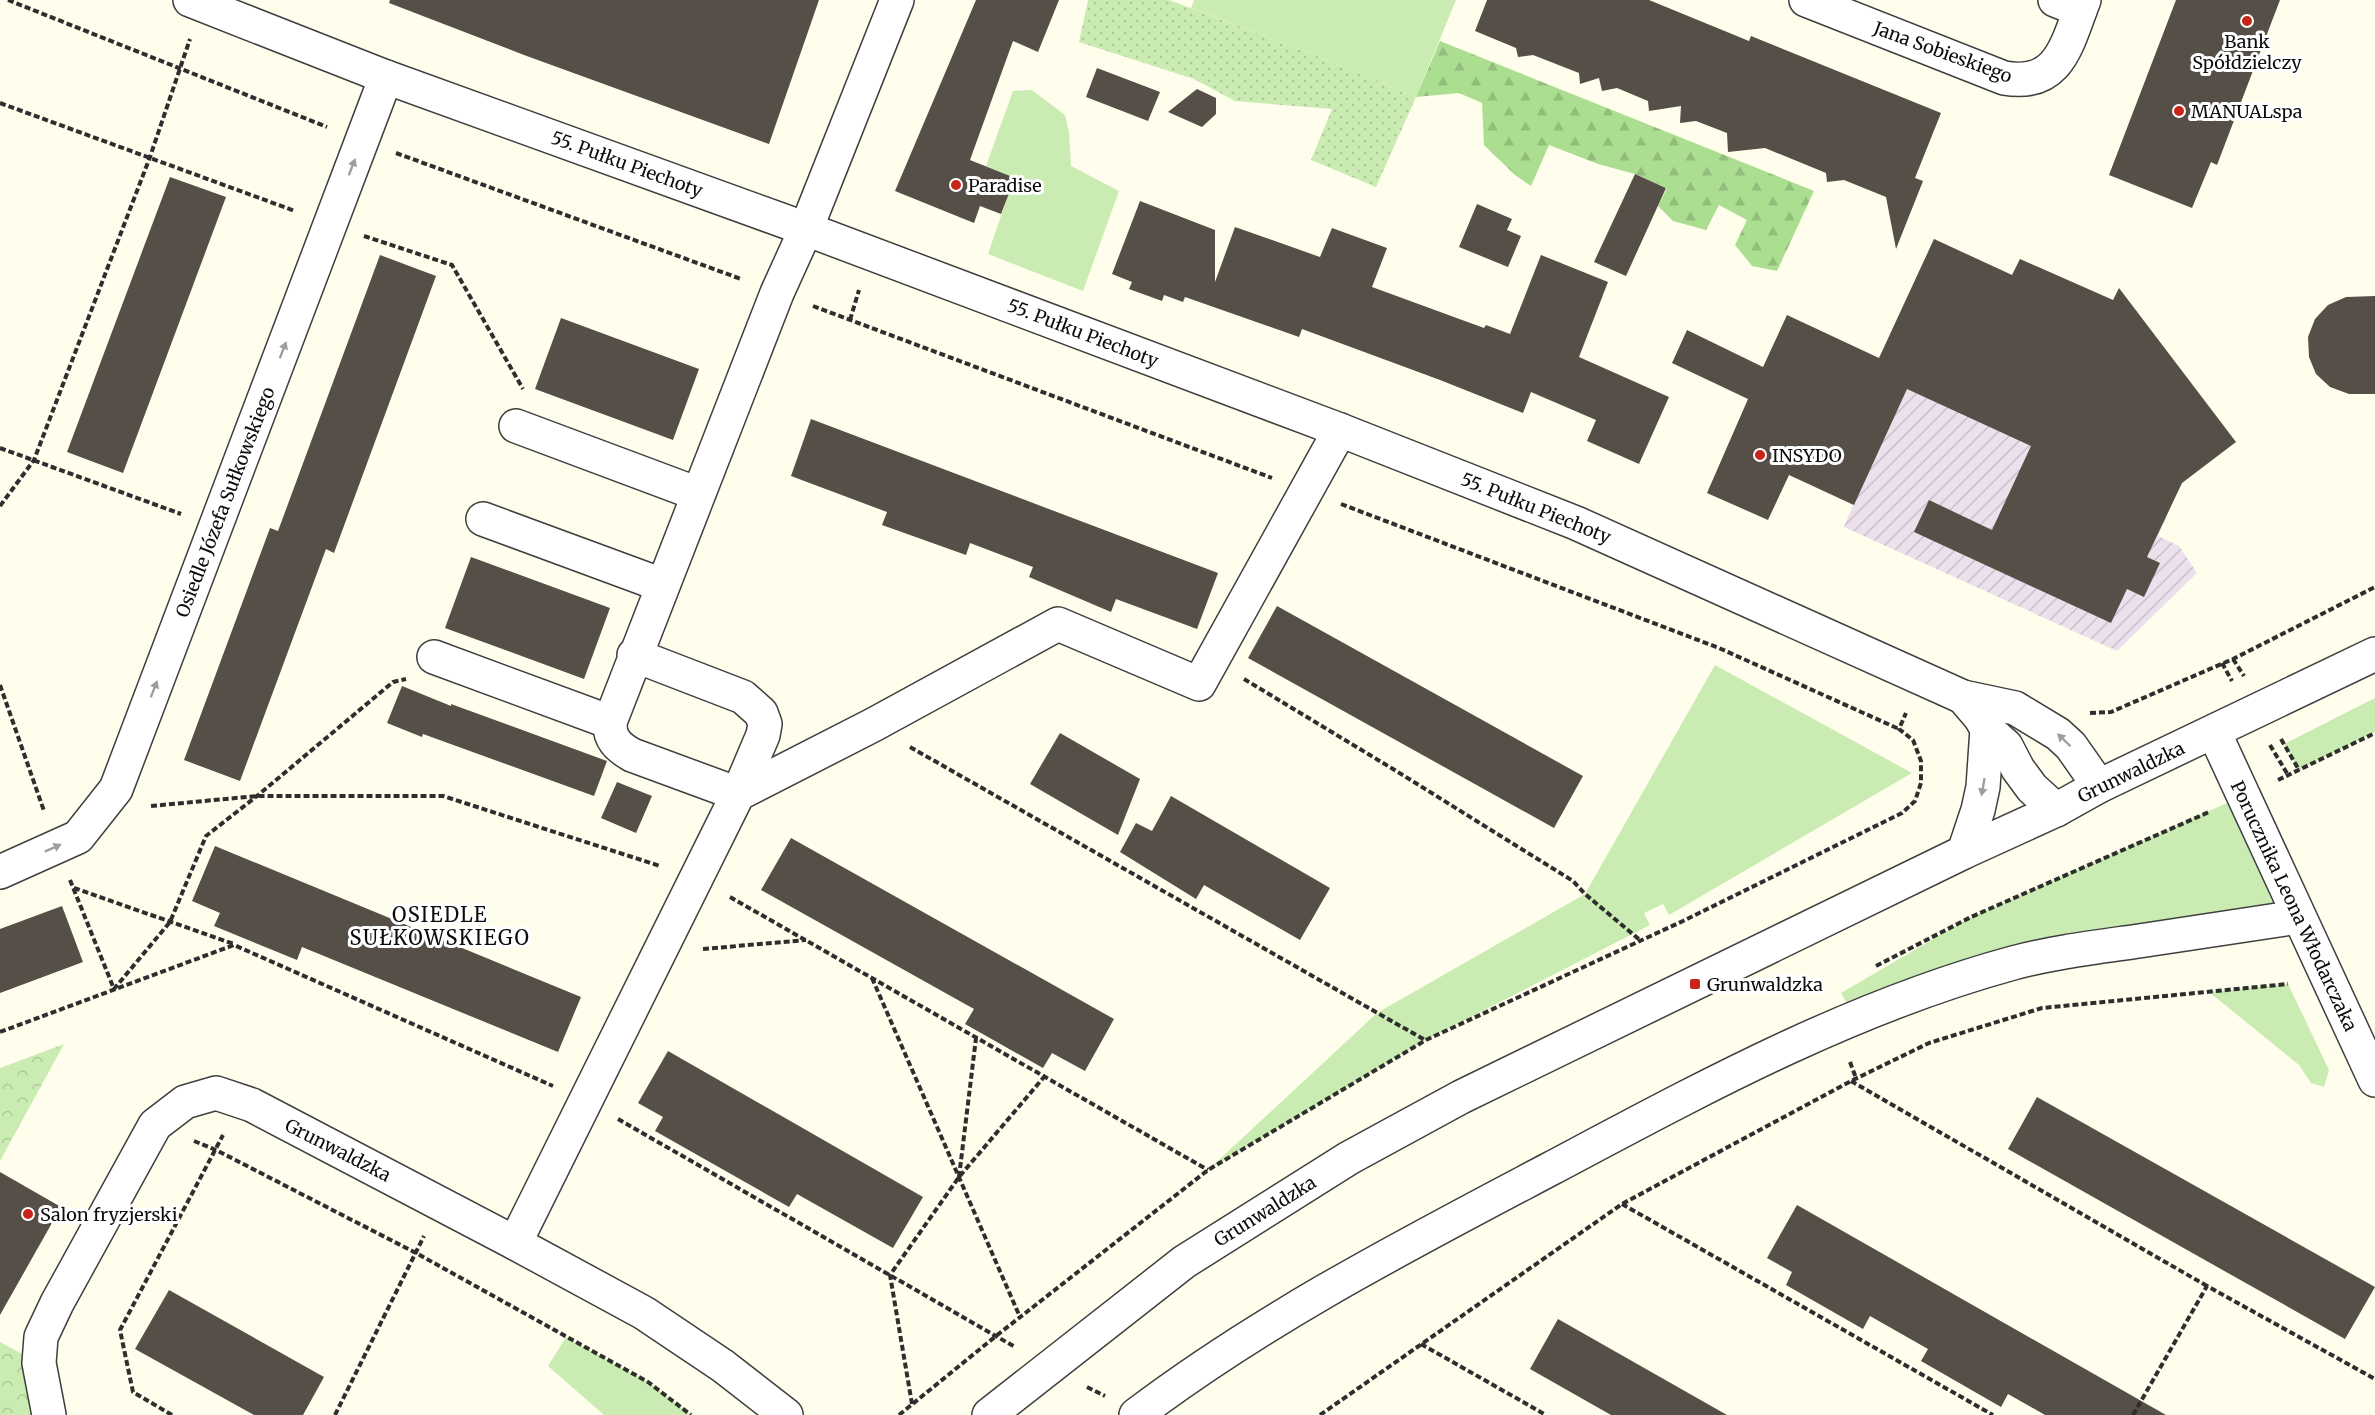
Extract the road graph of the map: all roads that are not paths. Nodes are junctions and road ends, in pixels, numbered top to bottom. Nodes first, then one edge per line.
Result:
1 (190, 0) edge
2 (897, 0) edge
3 (1806, 0) edge
4 (2073, 3) edge
5 (386, 77) junction
6 (806, 229) junction
7 (516, 426) dead end
8 (1340, 430) junction
9 (698, 494) junction
10 (483, 519) dead end
11 (662, 585) junction
12 (2375, 654) edge
13 (634, 655) junction
14 (434, 657) road end
15 (1963, 697) junction
16 (610, 722) junction
17 (1987, 729) junction
18 (2214, 732) junction
19 (2099, 786) junction
20 (738, 794) junction
21 (2056, 810) junction
22 (1964, 852) junction
23 (0, 872) edge
24 (2298, 917) junction
25 (2375, 1080) edge
26 (515, 1243) junction
27 (50, 1414) edge
28 (786, 1415) edge
29 (989, 1415) edge
30 (1136, 1415) edge

1 - 5 street, 55. Pułku Piechoty
2 - 6 street
3 - 4 street, Jana Sobieskiego
5 - 6 street, 55. Pułku Piechoty
23 -> 5 street, Osiedle Józefa Sułkowskiego
6 - 8 street, 55. Pułku Piechoty
6 - 9 street
7 - 9 street
8 - 15 street, 55. Pułku Piechoty
8 - 20 street
9 - 11 street
10 - 11 street
11 - 13 street
12 - 18 street, Grunwaldzka
13 - 16 street
13 - 20 street
14 - 16 street
15 - 17 street, 55. Pułku Piechoty
19 -> 15 street, 55. Pułku Piechoty
16 - 20 street
17 - 21 street, 55. Pułku Piechoty
17 -> 22 street
18 - 19 street, Grunwaldzka
18 - 24 street, Porucznika Leona Włodarczaka
19 - 21 street, Grunwaldzka
20 - 26 street
21 - 22 street, Grunwaldzka
22 - 29 street, Grunwaldzka
24 - 25 street, Porucznika Leona Włodarczaka
24 - 30 street
26 - 27 street, Grunwaldzka
26 - 28 street, Grunwaldzka

